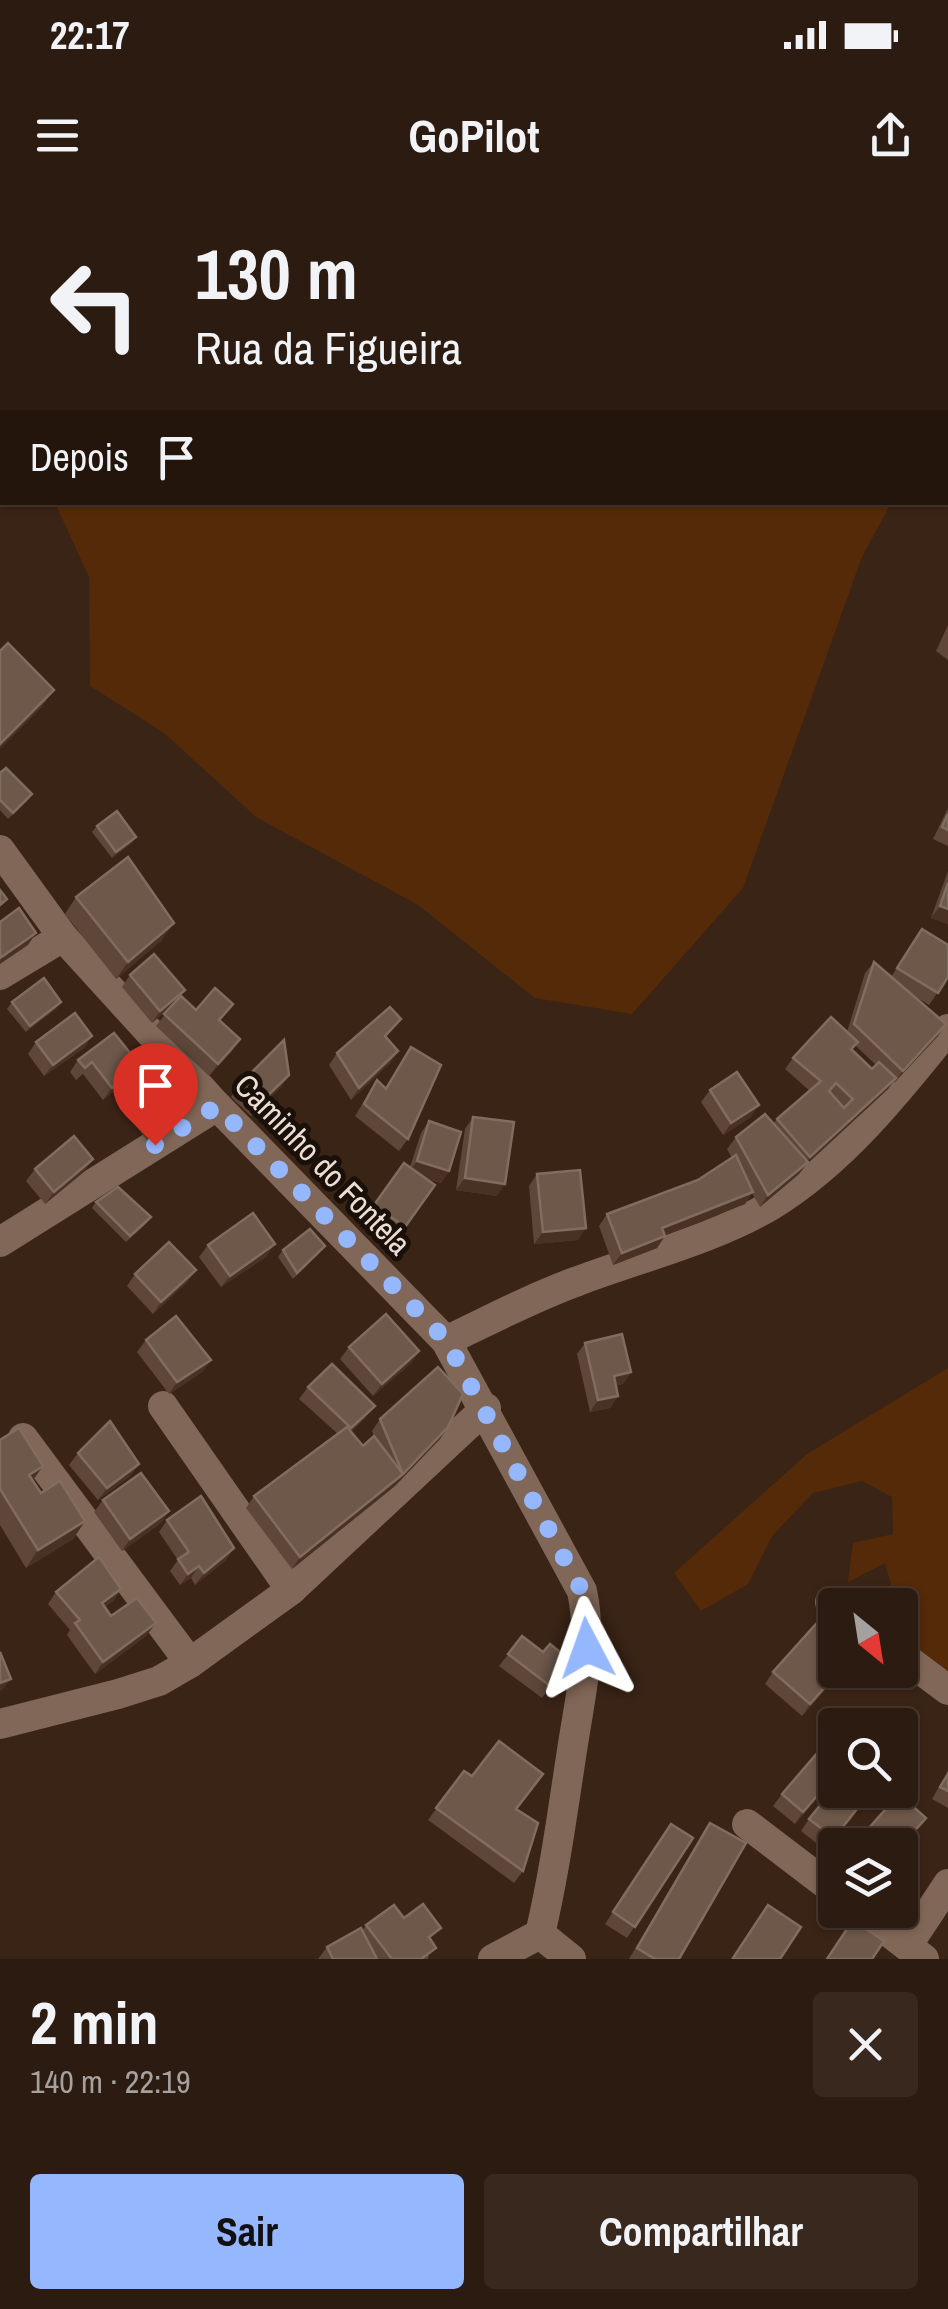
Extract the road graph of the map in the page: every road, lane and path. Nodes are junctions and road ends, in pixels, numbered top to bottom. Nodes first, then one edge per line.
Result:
1 (0, 850) edge
2 (63, 936) junction
3 (0, 975) edge
4 (948, 1030) edge
5 (217, 1106) junction
6 (0, 1242) edge
7 (446, 1340) junction
8 (163, 1406) dead end
9 (486, 1408) junction
10 (24, 1438) edge
11 (291, 1590) junction
12 (190, 1663) junction
13 (918, 1668) edge
14 (948, 1690) edge
15 (0, 1724) edge
16 (747, 1824) dead end
17 (818, 1878) edge
18 (948, 1884) edge
19 (884, 1928) edge
20 (540, 1934) junction
21 (916, 1952) edge
22 (493, 1959) edge
23 (570, 1959) edge

1 - 2 street, Caminho do Fontela
2 - 3 street
2 - 5 street, Caminho do Fontela
4 - 7 street
5 - 6 street
5 - 7 street, Caminho do Fontela
7 - 9 street, Caminho do Fontela
8 - 11 street
9 - 11 street
9 - 20 street, Caminho do Fontela
10 - 12 street
11 - 12 street
12 - 15 street
13 - 14 street
16 - 17 street
18 - 21 street
19 - 21 street
20 - 22 street
20 - 23 street

